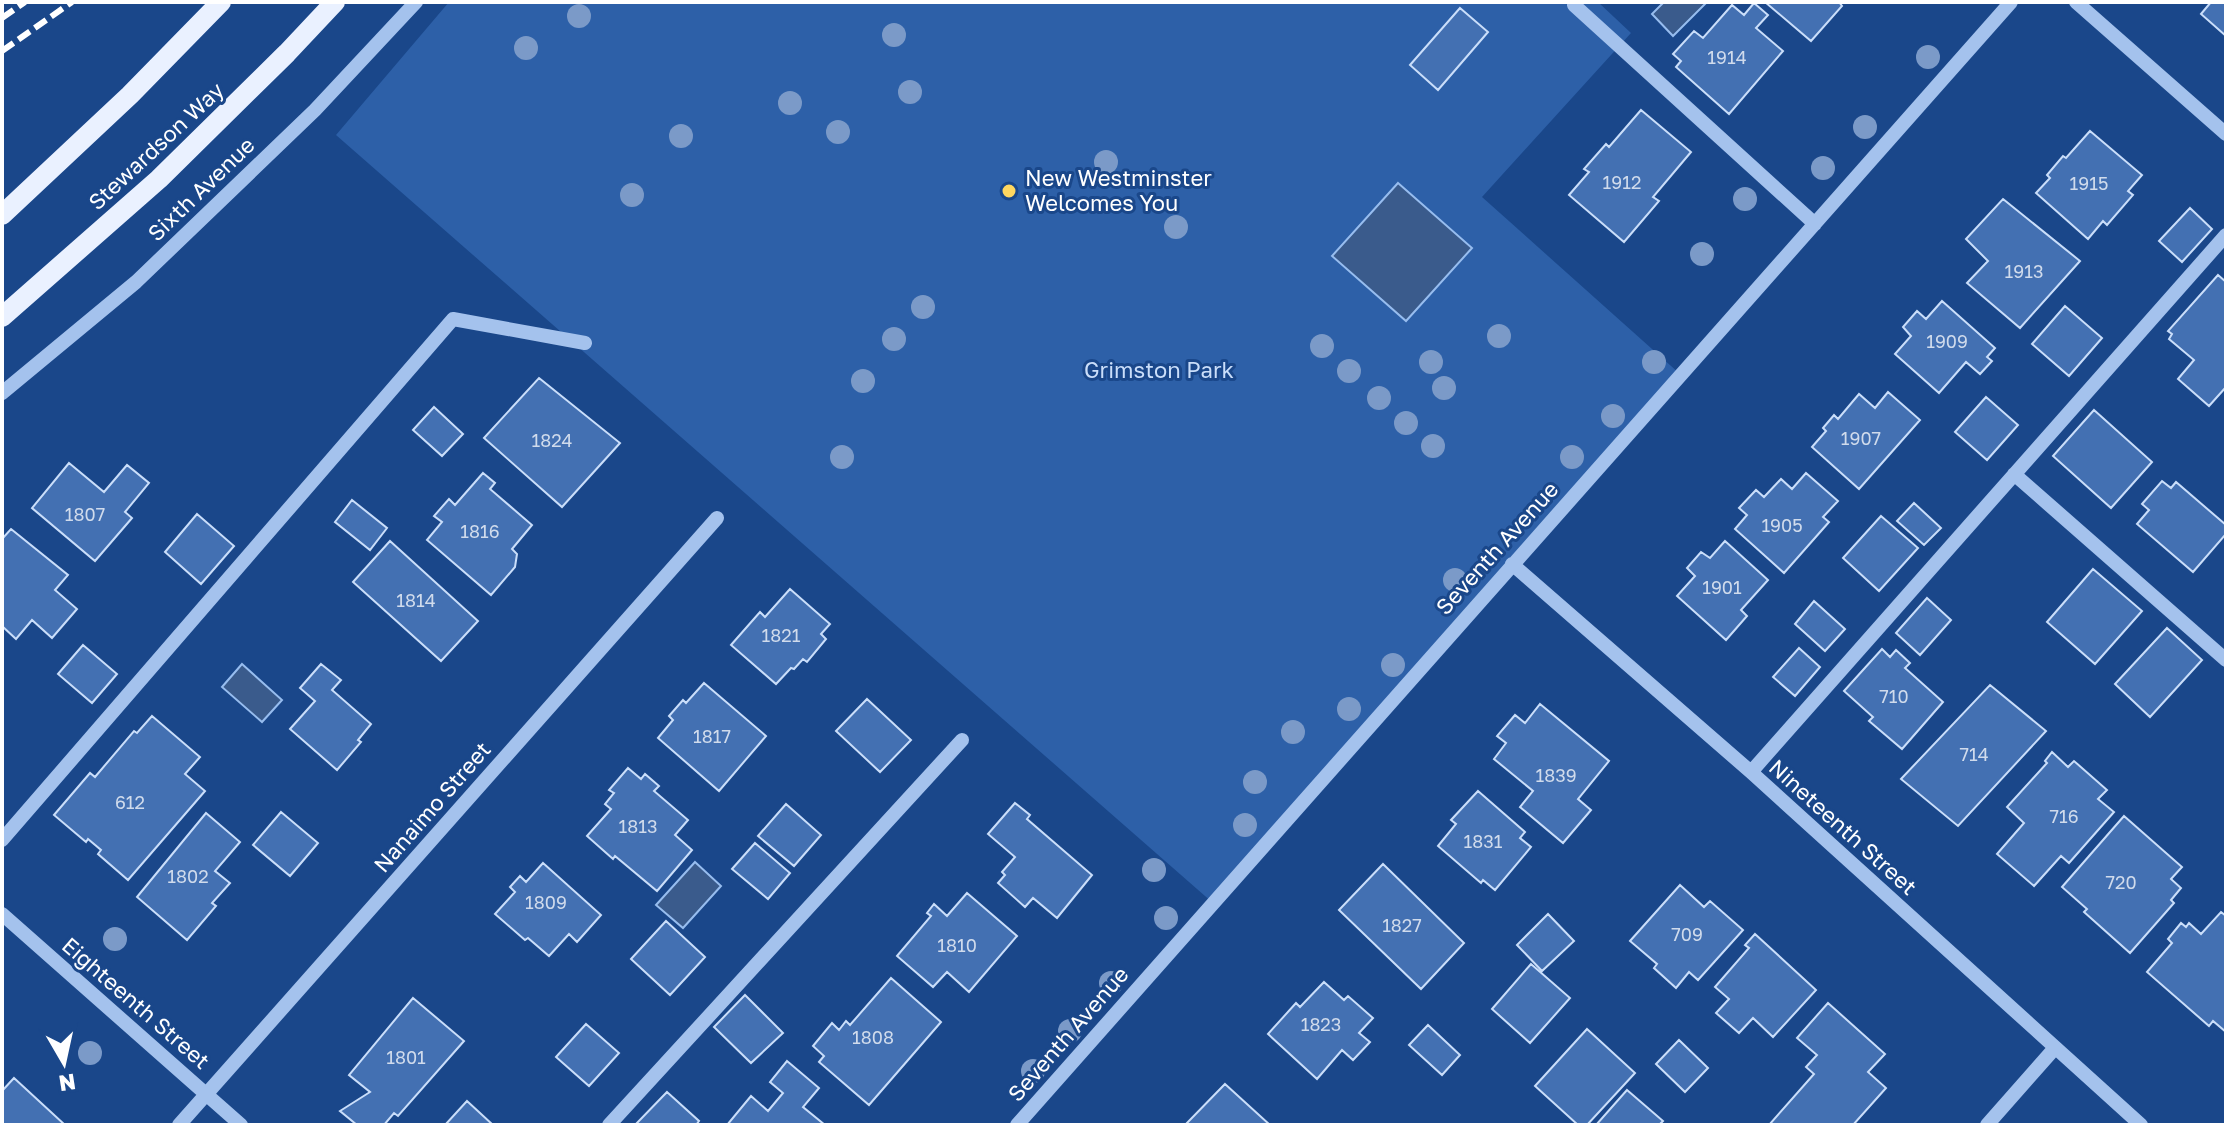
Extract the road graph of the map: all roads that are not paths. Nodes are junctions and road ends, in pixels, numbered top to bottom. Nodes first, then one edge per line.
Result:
1 (221, 2) edge
2 (335, 2) edge
3 (416, 2) edge
4 (1576, 2) edge
5 (2011, 2) edge
6 (2076, 2) edge
7 (2226, 134) edge
8 (2, 215) edge
9 (1815, 224) junction
10 (2226, 235) edge
11 (2, 317) edge
12 (585, 343) dead end
13 (2, 393) edge
14 (2014, 474) junction
15 (717, 518) dead end
16 (1512, 564) junction
17 (2226, 660) edge
18 (962, 740) dead end
19 (1751, 772) junction
20 (2, 840) edge
21 (2, 914) edge
22 (2054, 1049) junction
23 (206, 1095) junction
24 (179, 1125) edge
25 (241, 1125) edge
26 (609, 1125) edge
27 (1017, 1125) edge
28 (1987, 1125) edge
29 (2141, 1125) edge

1 - 8 main road
2 - 11 main road, Stewardson Way
3 - 13 street, Sixth Avenue
4 - 9 street
5 - 9 street, Seventh Avenue
6 - 7 street
9 - 16 street, Seventh Avenue
10 - 14 street
12 - 20 street
14 - 17 street
14 - 19 street
15 - 23 street, Nanaimo Street
16 - 19 street, Nineteenth Street
16 - 27 street, Seventh Avenue
18 - 26 street
19 - 22 street, Nineteenth Street
21 - 23 street, Eighteenth Street
22 - 28 street
22 - 29 street, Nineteenth Street
23 - 24 street, Nanaimo Street
23 - 25 street, Eighteenth Street

